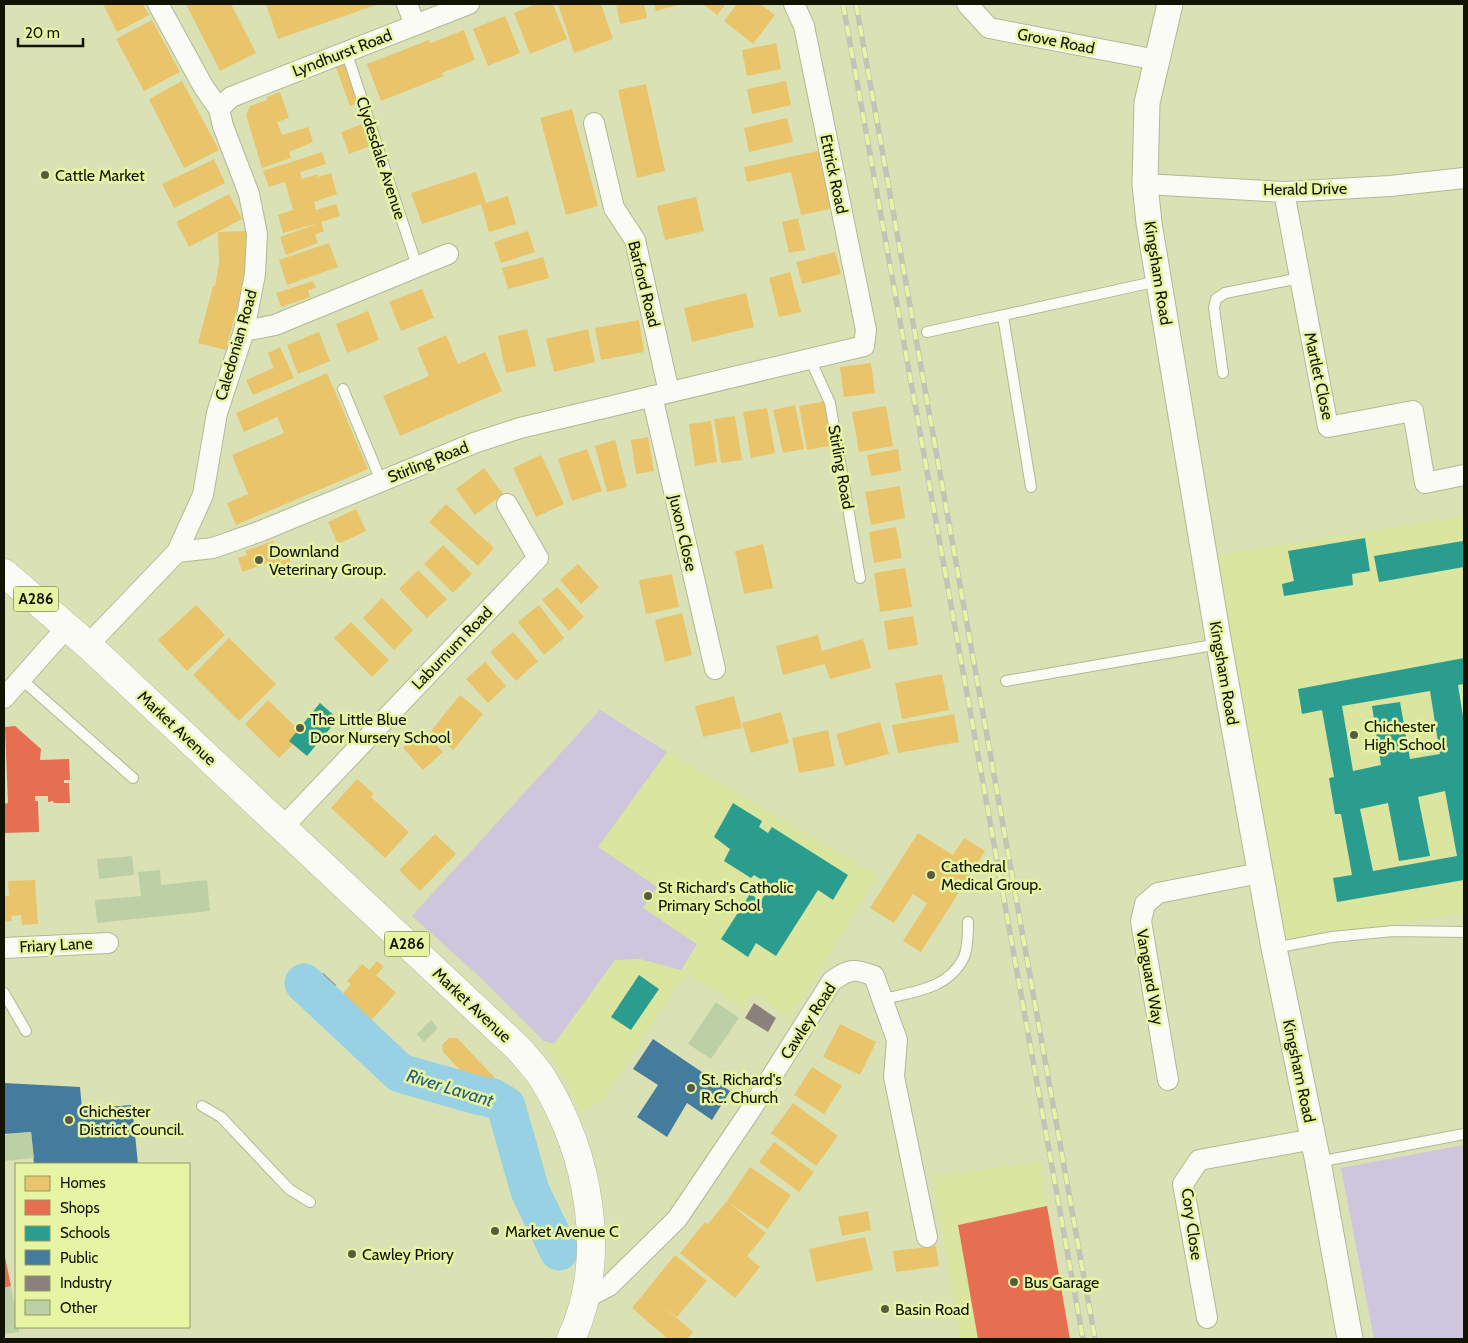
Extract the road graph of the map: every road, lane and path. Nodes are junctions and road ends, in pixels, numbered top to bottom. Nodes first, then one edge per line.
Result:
1 (158, 4) edge
2 (407, 4) edge
3 (470, 4) edge
4 (794, 4) edge
5 (967, 4) edge
6 (1170, 4) edge
7 (415, 24) junction
8 (346, 51) junction
9 (1157, 60) junction
10 (219, 109) junction
11 (594, 123) dead end
12 (1464, 178) edge
13 (1145, 184) junction
14 (1284, 192) junction
15 (448, 254) dead end
16 (417, 266) junction
17 (1300, 278) junction
18 (1158, 282) junction
19 (1003, 316) junction
20 (244, 330) junction
21 (927, 332) dead end
22 (864, 346) joint
23 (810, 359) junction
24 (1223, 373) dead end
25 (343, 389) dead end
26 (661, 394) junction
27 (1464, 475) edge
28 (381, 481) junction
29 (1031, 487) dead end
30 (507, 504) dead end
31 (177, 552) junction
32 (4, 573) edge
33 (860, 578) dead end
34 (67, 627) junction
35 (1219, 644) junction
36 (88, 645) junction
37 (715, 669) dead end
38 (1006, 681) dead end
39 (10, 689) edge
40 (134, 778) dead end
41 (283, 827) junction
42 (1260, 873) junction
43 (968, 922) dead end
44 (1464, 932) edge
45 (108, 943) dead end
46 (4, 948) edge
47 (1274, 948) junction
48 (4, 993) edge
49 (883, 999) junction
50 (26, 1031) dead end
51 (1168, 1080) dead end
52 (202, 1106) dead end
53 (1464, 1134) edge
54 (1316, 1150) junction
55 (310, 1202) dead end
56 (927, 1237) dead end
57 (584, 1299) junction
58 (1207, 1318) dead end
59 (570, 1339) edge
60 (1350, 1339) edge

1 - 10 street, Caledonian Road
2 - 7 street
3 - 7 street, Lyndhurst Road
4 - 22 street, Ettrick Road
5 - 9 street, Grove Road
6 - 9 street, Kingsham Road
7 - 8 street, Lyndhurst Road
8 - 10 street, Lyndhurst Road
8 - 16 lane, Clydesdale Avenue
9 - 13 street, Kingsham Road
10 - 20 street, Caledonian Road
11 - 26 street, Barford Road
12 - 14 street, Herald Drive
13 - 14 street, Herald Drive
13 - 18 street, Kingsham Road
14 - 17 street, Martlet Close
15 - 16 street
16 - 20 street
17 - 24 lane
17 - 27 street, Martlet Close
18 - 19 lane
18 - 35 street, Kingsham Road
19 - 21 lane
19 - 29 lane
20 - 31 street, Caledonian Road
22 - 23 street, Stirling Road
23 - 26 street, Stirling Road
23 - 33 lane, Stirling Road
25 - 28 lane
26 - 28 street, Stirling Road
26 - 37 street, Juxon Close
28 - 31 street, Stirling Road
30 - 41 street, Laburnum Road
31 - 36 street
32 - 34 main road, A286
34 - 36 main road, Market Avenue / A286
34 - 39 street
35 - 38 lane
35 - 42 street, Kingsham Road
36 - 41 main road, Market Avenue / A286
39 - 40 lane
41 - 57 main road, Market Avenue / A286
42 - 47 street, Kingsham Road
42 - 51 street, Vanguard Way
43 - 49 lane
44 - 47 lane
45 - 46 street, Friary Lane
47 - 54 street, Kingsham Road
48 - 50 lane
49 - 56 street, Cawley Road
49 - 57 street, Cawley Road
52 - 55 lane
53 - 54 lane
54 - 58 street, Cory Close
54 - 60 street, Kingsham Road
57 - 59 main road, Market Avenue / A286

